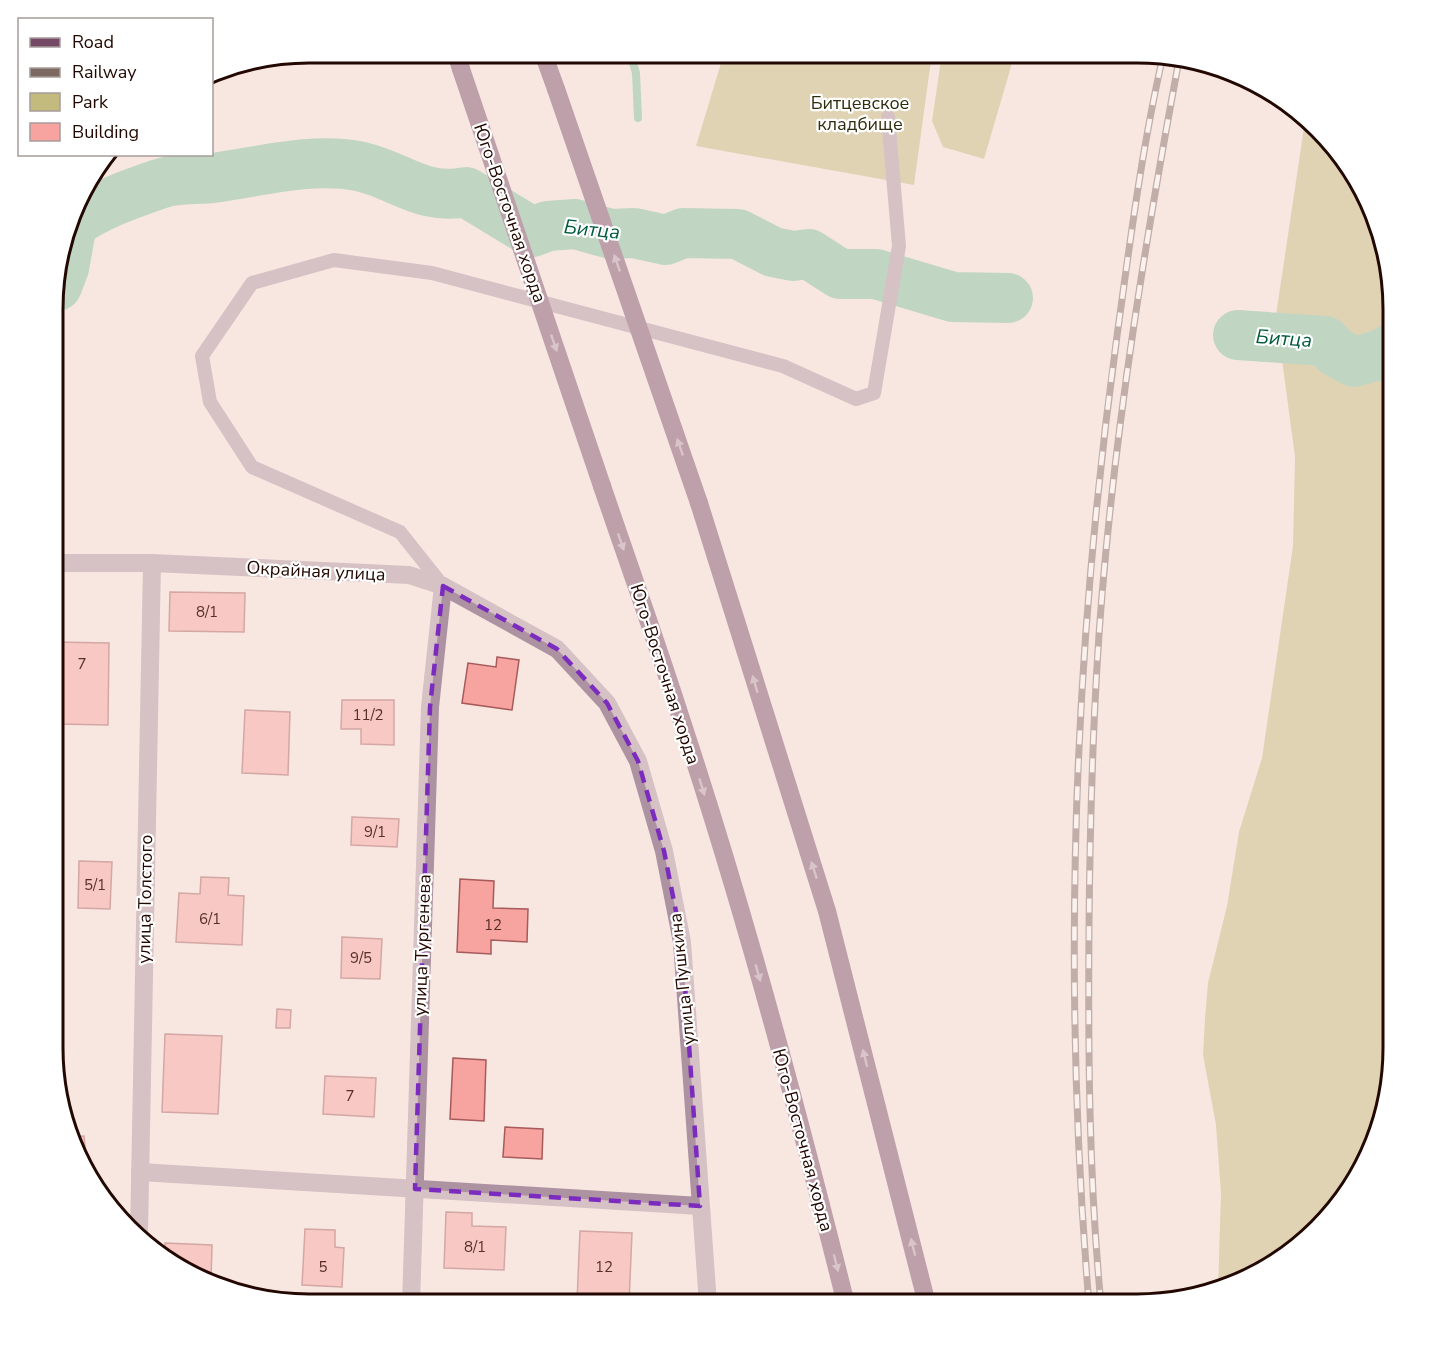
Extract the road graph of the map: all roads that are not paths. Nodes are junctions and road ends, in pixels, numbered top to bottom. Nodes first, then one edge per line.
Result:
1 (460, 63) edge
2 (547, 63) edge
3 (888, 117) dead end
4 (63, 563) edge
5 (152, 563) junction
6 (443, 586) junction
7 (557, 650) joint
8 (140, 1172) junction
9 (415, 1189) junction
10 (700, 1206) junction
11 (139, 1226) edge
12 (411, 1294) edge
13 (707, 1294) edge
14 (843, 1294) edge
15 (924, 1294) edge

1 -> 14 main road, Юго-Восточная хорда, bridge
15 -> 2 main road, bridge
3 - 6 lane
4 - 5 street, Окрайная улица
5 - 6 street, Окрайная улица
5 - 8 street, улица Толстого
6 - 7 street, Окрайная улица
6 - 9 street, улица Тургенева
7 - 10 street, улица Пушкина
8 - 9 street
8 - 11 street, улица Толстого
9 - 10 street
9 - 12 street, улица Тургенева
10 - 13 street, улица Пушкина

